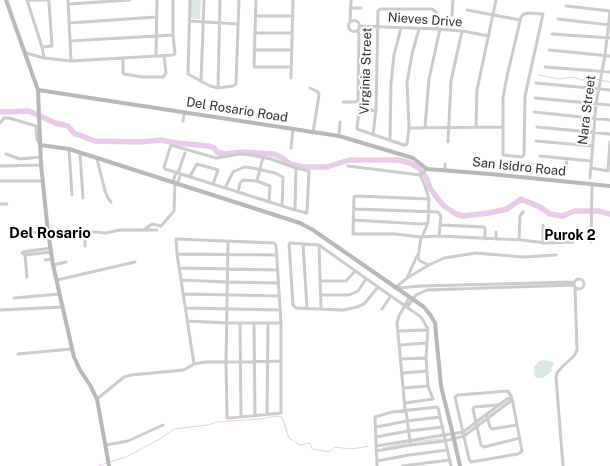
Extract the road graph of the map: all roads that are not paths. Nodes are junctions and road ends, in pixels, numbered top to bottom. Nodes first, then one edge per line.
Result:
1 (6, 0) edge
2 (27, 0) edge
3 (130, 0) edge
4 (157, 0) edge
5 (173, 0) edge
6 (190, 0) edge
7 (204, 0) edge
8 (220, 0) edge
9 (239, 0) edge
10 (256, 0) edge
11 (293, 0) edge
12 (351, 0) edge
13 (453, 0) edge
14 (496, 0) edge
15 (69, 2) edge
16 (566, 6) dead end
17 (350, 8) junction
18 (360, 8) dead end
19 (467, 10) dead end
20 (610, 11) edge
21 (452, 15) dead end
22 (494, 15) junction
23 (256, 16) junction
24 (293, 16) junction
25 (156, 17) junction
26 (558, 19) dead end
27 (520, 20) junction
28 (189, 21) junction
29 (204, 22) junction
30 (220, 22) junction
31 (350, 22) junction
32 (69, 23) junction
33 (238, 24) junction
34 (609, 25) edge
35 (359, 26) junction
36 (377, 26) junction
37 (401, 28) junction
38 (419, 28) junction
39 (438, 29) junction
40 (358, 30) junction
41 (462, 31) junction
42 (256, 33) junction
43 (292, 33) junction
44 (552, 34) dead end
45 (173, 35) junction
46 (156, 36) junction
47 (489, 36) junction
48 (608, 38) edge
49 (70, 41) junction
50 (42, 47) junction
51 (255, 50) junction
52 (292, 50) junction
53 (549, 50) dead end
54 (26, 53) junction
55 (605, 55) junction
56 (156, 56) junction
57 (164, 56) junction
58 (610, 56) edge
59 (44, 58) junction
60 (123, 58) junction
61 (71, 61) junction
62 (292, 67) junction
63 (545, 67) dead end
64 (602, 71) junction
65 (610, 72) edge
66 (291, 78) dead end
67 (202, 82) junction
68 (536, 83) dead end
69 (218, 88) junction
70 (310, 88) dead end
71 (598, 89) junction
72 (38, 90) junction
73 (610, 90) edge
74 (535, 98) dead end
75 (343, 102) dead end
76 (596, 104) junction
77 (610, 105) edge
78 (376, 110) junction
79 (184, 112) junction
80 (534, 112) dead end
81 (595, 118) junction
82 (610, 120) edge
83 (183, 121) dead end
84 (0, 122) edge
85 (340, 122) dead end
86 (424, 127) junction
87 (448, 127) junction
88 (503, 127) junction
89 (537, 127) dead end
90 (409, 128) junction
91 (476, 128) junction
92 (293, 130) junction
93 (594, 132) junction
94 (314, 133) junction
95 (610, 134) edge
96 (373, 135) junction
97 (339, 136) junction
98 (390, 139) junction
99 (536, 141) dead end
100 (448, 142) dead end
101 (610, 142) edge
102 (40, 144) junction
103 (593, 146) junction
104 (181, 147) junction
105 (291, 148) dead end
106 (70, 149) junction
107 (190, 149) junction
108 (80, 153) junction
109 (185, 153) junction
110 (6, 154) dead end
111 (41, 156) junction
112 (540, 156) dead end
113 (264, 158) junction
114 (97, 159) junction
115 (567, 159) junction
116 (591, 161) junction
117 (445, 164) dead end
118 (41, 165) junction
119 (0, 166) edge
120 (348, 166) dead end
121 (296, 168) junction
122 (591, 168) junction
123 (566, 169) dead end
124 (261, 170) junction
125 (426, 170) junction
126 (445, 170) junction
127 (609, 171) edge
128 (178, 173) junction
129 (420, 174) junction
130 (190, 176) junction
131 (590, 178) dead end
132 (0, 181) edge
133 (43, 181) junction
134 (258, 181) junction
135 (175, 183) junction
136 (213, 184) junction
137 (592, 185) junction
138 (610, 186) edge
139 (225, 188) junction
140 (238, 192) junction
141 (72, 195) dead end
142 (83, 198) dead end
143 (428, 199) junction
144 (269, 201) junction
145 (111, 202) dead end
146 (0, 204) edge
147 (7, 204) dead end
148 (282, 206) junction
149 (354, 209) junction
150 (295, 210) junction
151 (429, 212) junction
152 (523, 212) dead end
153 (353, 220) junction
154 (428, 223) junction
155 (440, 225) junction
156 (543, 225) dead end
157 (15, 230) dead end
158 (143, 230) junction
159 (157, 230) dead end
160 (85, 232) junction
161 (496, 232) dead end
162 (48, 233) junction
163 (439, 236) junction
164 (421, 237) junction
165 (485, 239) junction
166 (496, 239) junction
167 (519, 240) junction
168 (228, 241) junction
169 (543, 242) junction
170 (573, 242) dead end
171 (591, 242) dead end
172 (303, 244) junction
173 (85, 246) dead end
174 (319, 246) junction
175 (51, 250) junction
176 (177, 254) junction
177 (228, 255) junction
178 (556, 255) dead end
179 (277, 256) junction
180 (418, 256) junction
181 (53, 259) junction
182 (45, 260) dead end
183 (66, 262) dead end
184 (135, 262) dead end
185 (54, 265) junction
186 (429, 265) junction
187 (180, 268) junction
188 (227, 269) junction
189 (278, 270) junction
190 (355, 271) junction
191 (27, 277) dead end
192 (407, 278) junction
193 (366, 279) junction
194 (57, 280) junction
195 (182, 280) junction
196 (321, 281) junction
197 (227, 282) junction
198 (278, 283) junction
199 (574, 285) junction
200 (378, 287) junction
201 (395, 288) junction
202 (60, 294) junction
203 (184, 294) junction
204 (227, 295) junction
205 (322, 295) junction
206 (279, 296) junction
207 (392, 296) junction
208 (14, 298) dead end
209 (410, 299) junction
210 (406, 306) junction
211 (63, 307) junction
212 (186, 308) junction
213 (307, 308) junction
214 (321, 308) junction
215 (227, 309) junction
216 (382, 309) dead end
217 (0, 310) edge
218 (280, 310) junction
219 (188, 321) junction
220 (226, 323) junction
221 (240, 323) junction
222 (254, 323) junction
223 (281, 323) junction
224 (268, 324) junction
225 (428, 330) junction
226 (399, 331) junction
227 (427, 343) junction
228 (400, 345) junction
229 (71, 349) junction
230 (18, 354) dead end
231 (426, 358) junction
232 (401, 359) junction
233 (253, 361) junction
234 (268, 361) junction
235 (281, 361) junction
236 (226, 362) junction
237 (240, 362) junction
238 (194, 364) junction
239 (427, 371) junction
240 (403, 373) junction
241 (428, 386) junction
242 (404, 388) junction
243 (97, 399) junction
244 (512, 399) junction
245 (405, 403) junction
246 (500, 405) junction
247 (488, 406) junction
248 (406, 409) junction
249 (492, 411) junction
250 (267, 415) junction
251 (255, 416) junction
252 (487, 416) junction
253 (241, 417) junction
254 (440, 417) junction
255 (407, 421) junction
256 (475, 423) junction
257 (517, 424) junction
258 (163, 425) dead end
259 (376, 427) junction
260 (443, 427) junction
261 (476, 427) junction
262 (408, 431) junction
263 (463, 434) junction
264 (444, 436) junction
265 (376, 437) junction
266 (454, 437) junction
267 (520, 438) junction
268 (445, 441) junction
269 (410, 443) junction
270 (106, 445) junction
271 (376, 446) junction
272 (447, 450) junction
273 (376, 451) junction
274 (450, 460) junction
275 (377, 461) junction
276 (109, 466) edge
277 (377, 466) edge
278 (402, 466) edge
279 (451, 466) edge
280 (460, 466) edge
281 (563, 466) edge

1 - 54 main road
2 - 50 street
2 - 50 street
3 - 15 street
4 - 25 street
5 - 45 street
6 - 28 street
7 - 29 street
8 - 30 street
9 - 33 street
10 - 23 street
11 - 24 street
12 - 17 street
13 - 21 street
14 - 22 street
15 - 32 street
16 - 20 street
17 - 18 street
17 - 31 street
19 - 22 street
20 - 34 street, Nara Street
22 - 27 street
22 - 47 street
23 - 24 street
23 - 42 street
24 - 43 street
25 - 32 street
25 - 46 street
26 - 34 street
27 - 88 street
27 - 88 street
28 - 29 street
28 - 67 street
29 - 30 street
29 - 67 street
30 - 33 street
30 - 69 street
31 - 35 street, Nieves Drive
31 - 40 street
32 - 49 street
33 - 69 street
34 - 48 street, Nara Street
35 - 36 street, Nieves Drive
35 - 40 street
36 - 37 street, Nieves Drive
36 - 39 street, Virginia Street
36 - 78 street, Virginia Street
37 - 38 street, Nieves Drive
37 - 98 street
38 - 39 street, Nieves Drive
38 - 90 street
39 - 41 street, Nieves Drive
39 - 86 street
40 - 75 street
41 - 47 street, Nieves Drive
41 - 87 street
42 - 43 street
42 - 51 street
43 - 52 street
44 - 48 street
45 - 46 street
45 - 57 street
46 - 49 street
46 - 56 street
47 - 91 street
48 - 55 street, Nara Street
49 - 61 street
50 - 59 street
51 - 52 street
51 - 62 street
52 - 62 street
53 - 55 street
54 - 59 street
54 - 72 main road
55 - 58 street
55 - 64 street, Nara Street
56 - 57 street
56 - 60 street
57 - 60 street
59 - 61 street
60 - 61 street
62 - 66 street
63 - 64 street
64 - 65 street
64 - 71 street, Nara Street
67 - 69 street
68 - 71 street
70 - 94 street
71 - 73 street
71 - 76 street, Nara Street
72 - 79 main road, Del Rosario Road
72 - 102 main road
74 - 76 street
76 - 77 street
76 - 81 street, Nara Street
78 - 96 street, Virginia Street
78 - 96 street
79 - 83 street
79 - 92 main road, Del Rosario Road
80 - 81 street
81 - 82 street
81 - 93 street, Nara Street
84 - 102 street
85 - 97 street
86 - 87 street
86 - 90 street
87 - 91 street
87 - 100 street
88 - 91 street
89 - 93 street
90 - 98 street
92 - 94 main road, Del Rosario Road
92 - 105 street
93 - 95 street
93 - 103 street, Nara Street
94 - 97 main road, Del Rosario Road
96 - 98 street
97 - 125 main road, Del Rosario Road
99 - 103 street
101 - 127 street
102 - 106 main road
102 - 111 main road
103 - 116 street, Nara Street
104 - 107 street
104 - 109 street
104 - 128 street
106 - 108 main road
106 - 141 street
107 - 109 street
107 - 113 street
108 - 114 main road
108 - 142 street
109 - 128 street
110 - 111 street
111 - 118 main road
112 - 115 street
113 - 121 street
113 - 124 street
114 - 135 main road
114 - 145 street
115 - 116 street
115 - 123 street
116 - 122 street, Nara Street
117 - 126 street
118 - 119 street
118 - 133 main road
120 - 129 street
121 - 150 street
121 - 150 street
122 - 127 street
122 - 131 street, Nara Street
124 - 134 street
124 - 139 street
124 - 148 street
125 - 126 main road, San Isidro Road
125 - 129 street
126 - 137 main road, San Isidro Road
128 - 130 street
128 - 135 street
129 - 143 street
130 - 136 street
130 - 136 street
132 - 133 street
133 - 162 main road
134 - 140 street
134 - 144 street
135 - 158 street
135 - 201 main road
136 - 139 street
137 - 138 main road, San Isidro Road
137 - 171 street
139 - 140 street
140 - 144 street
143 - 149 street
143 - 151 street
144 - 148 street
146 - 147 street
148 - 150 street
149 - 151 street
149 - 153 street
151 - 154 street
151 - 155 street
152 - 167 street
153 - 154 street
153 - 164 street
154 - 164 street
155 - 163 street
155 - 165 street
156 - 169 street
157 - 162 street
158 - 159 street
158 - 160 street
160 - 162 street
160 - 173 street
161 - 166 street
162 - 175 main road
163 - 164 street
163 - 165 street
164 - 180 street
165 - 166 street
166 - 167 street
167 - 169 street
168 - 176 street
168 - 177 street
168 - 179 street
169 - 170 street
172 - 174 street
172 - 213 street
172 - 213 street
174 - 190 street
174 - 196 street
175 - 181 main road
175 - 191 street
176 - 177 street
176 - 187 street
177 - 179 street
177 - 188 street
178 - 186 street
179 - 189 street
180 - 186 street
180 - 192 street
181 - 182 street
181 - 185 main road
183 - 185 street
184 - 194 street
185 - 194 main road
186 - 192 street
187 - 188 street
187 - 195 street
188 - 189 street
188 - 197 street
189 - 198 street
190 - 193 street
190 - 196 street
192 - 201 street
193 - 200 street
193 - 205 street
194 - 202 main road
195 - 197 street
195 - 203 street
196 - 205 street
197 - 198 street
197 - 204 street
198 - 206 street
199 - 201 street
199 - 209 street
199 - 281 street
200 - 207 street
200 - 214 street
201 - 209 main road
202 - 208 street
202 - 211 main road
203 - 204 street
203 - 212 street
204 - 206 street
204 - 215 street
205 - 214 street
206 - 218 street
207 - 210 street
207 - 216 street
209 - 210 street
209 - 266 main road
210 - 225 street
210 - 226 street
211 - 217 street
211 - 229 main road
212 - 215 street
212 - 219 street
213 - 214 street
215 - 218 street
215 - 220 street
218 - 223 street
219 - 220 street
219 - 238 street
220 - 221 street
220 - 236 street
221 - 222 street
221 - 237 street
222 - 224 street
222 - 233 street
223 - 224 street
223 - 235 street
224 - 234 street
225 - 226 street
225 - 227 street
226 - 228 street
227 - 228 street
227 - 231 street
228 - 232 street
229 - 230 street
229 - 243 main road
231 - 232 street
231 - 239 street
232 - 240 street
233 - 234 street
233 - 237 street
233 - 251 street
234 - 235 street
234 - 250 street
235 - 250 street
236 - 237 street
236 - 238 street
236 - 253 street
237 - 253 street
238 - 243 street
239 - 240 street
239 - 241 street
240 - 242 street
241 - 242 street
241 - 245 street
242 - 245 street
243 - 270 main road
244 - 246 street
244 - 252 street
244 - 257 street
244 - 263 street
245 - 248 street
246 - 247 street
246 - 249 street
247 - 249 street
247 - 256 street
248 - 254 street
248 - 255 street
248 - 259 street
249 - 252 street
250 - 251 street
251 - 253 street
252 - 256 street
252 - 257 street
252 - 261 street
254 - 255 street
254 - 260 street
255 - 259 street
255 - 262 street
256 - 261 street
256 - 263 street
257 - 267 street
258 - 270 street
259 - 265 street
260 - 262 street
260 - 264 street
261 - 263 street
261 - 267 street
262 - 265 street
262 - 269 street
263 - 266 street
263 - 267 street
264 - 266 street
264 - 268 street
264 - 269 street
265 - 271 street
266 - 268 street
266 - 280 main road
268 - 269 street
268 - 272 street
269 - 271 street
269 - 273 street
270 - 276 main road
271 - 273 street
272 - 274 street
272 - 275 street
273 - 275 street
274 - 278 street
274 - 279 street
275 - 277 street

